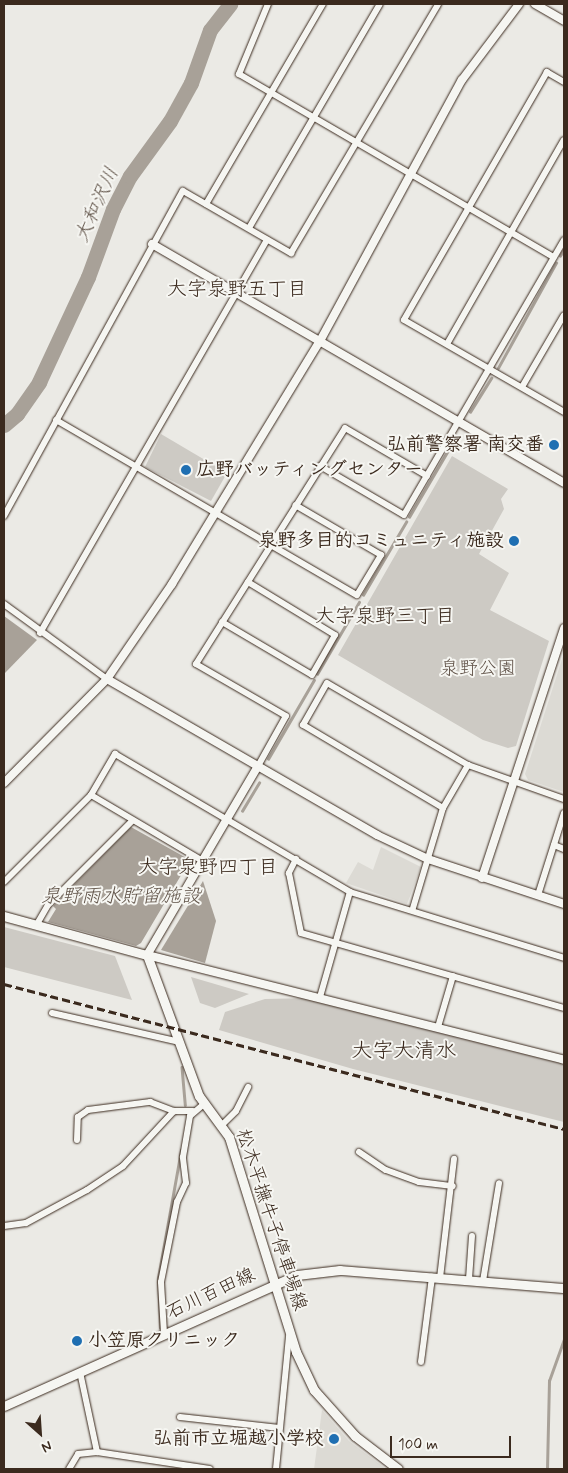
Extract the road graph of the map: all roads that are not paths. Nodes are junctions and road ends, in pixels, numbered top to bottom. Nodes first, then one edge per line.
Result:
1 (268, 4) edge
2 (323, 4) edge
3 (380, 4) edge
4 (519, 4) edge
5 (535, 4) edge
6 (434, 5) edge
7 (564, 21) edge
8 (564, 82) edge
9 (272, 92) junction
10 (315, 118) junction
11 (564, 140) edge
12 (356, 142) junction
13 (409, 172) junction
14 (206, 204) junction
15 (468, 207) junction
16 (249, 228) junction
17 (511, 232) junction
18 (267, 240) junction
19 (564, 240) edge
20 (152, 244) junction
21 (554, 257) junction
22 (237, 294) junction
23 (564, 315) edge
24 (320, 341) junction
25 (447, 344) junction
26 (491, 370) junction
27 (522, 387) junction
28 (564, 412) edge
29 (56, 420) junction
30 (458, 422) junction
31 (136, 466) junction
32 (320, 466) junction
33 (427, 476) junction
34 (564, 483) edge
35 (295, 506) junction
36 (217, 514) junction
37 (4, 516) edge
38 (270, 544) junction
39 (248, 582) junction
40 (4, 604) edge
41 (222, 622) junction
42 (564, 628) edge
43 (40, 633) junction
44 (106, 679) junction
45 (468, 765) junction
46 (258, 766) junction
47 (512, 782) junction
48 (4, 783) edge
49 (91, 794) junction
50 (564, 799) edge
51 (443, 808) junction
52 (564, 813) edge
53 (228, 819) junction
54 (132, 821) junction
55 (554, 845) junction
56 (564, 849) edge
57 (296, 859) junction
58 (428, 859) junction
59 (202, 860) junction
60 (482, 878) junction
61 (4, 882) edge
62 (350, 892) junction
63 (538, 896) junction
64 (564, 904) edge
65 (413, 908) junction
66 (4, 916) edge
67 (38, 924) junction
68 (337, 942) junction
69 (147, 955) junction
70 (564, 958) edge
71 (453, 976) junction
72 (320, 997) junction
73 (564, 1008) edge
74 (52, 1013) dead end
75 (438, 1027) junction
76 (180, 1042) junction
77 (564, 1060) edge
78 (248, 1087) dead end
79 (204, 1104) junction
80 (174, 1111) junction
81 (193, 1111) junction
82 (223, 1124) junction
83 (77, 1140) dead end
84 (359, 1152) dead end
85 (454, 1159) dead end
86 (499, 1183) dead end
87 (453, 1186) junction
88 (4, 1226) edge
89 (472, 1236) dead end
90 (436, 1278) junction
91 (469, 1279) junction
92 (484, 1281) junction
93 (276, 1282) junction
94 (564, 1288) edge
95 (290, 1332) junction
96 (164, 1333) junction
97 (421, 1362) dead end
98 (80, 1372) junction
99 (4, 1406) edge
100 (180, 1417) dead end
101 (279, 1428) junction
102 (97, 1452) junction
103 (185, 1467) edge
104 (69, 1469) edge
105 (210, 1469) edge
106 (276, 1469) edge
107 (398, 1469) edge

1 - 9 street
2 - 9 street
3 - 10 street
4 - 13 street
5 - 7 street
6 - 12 street
8 - 15 street
9 - 10 street
9 - 14 street
10 - 12 street
10 - 16 street
11 - 17 street
12 - 13 street
12 - 18 street
13 - 15 street
13 - 24 street
14 - 16 street
14 - 20 street
15 - 17 street
15 - 25 street
16 - 18 street
17 - 21 street
17 - 25 street
18 - 22 street
19 - 21 street
20 - 22 street
20 - 29 street
21 - 26 street
22 - 24 street
22 - 31 street
23 - 27 street
24 - 30 street
24 - 36 street
25 - 26 street
26 - 27 street
26 - 30 street
27 - 28 street
29 - 31 street
29 - 37 street
30 - 33 street
30 - 34 street
31 - 36 street
31 - 43 street
32 - 33 street
32 - 33 street
32 - 35 street
35 - 38 street
35 - 38 street
36 - 38 street
36 - 44 street
38 - 39 street
39 - 41 street
39 - 41 street
40 - 43 street
41 - 46 street
42 - 47 street
43 - 44 street
44 - 46 street
44 - 48 street
45 - 47 street
45 - 51 street
45 - 51 street
46 - 53 street
46 - 58 street
47 - 50 street
47 - 60 street
49 - 53 street
49 - 54 street
49 - 61 street
51 - 58 street
52 - 55 street
53 - 57 street
53 - 59 street
54 - 59 street
54 - 67 street
55 - 56 street
55 - 63 street
57 - 62 street
57 - 68 street
58 - 60 street
58 - 65 street
59 - 69 street
60 - 63 street
62 - 65 street
62 - 68 street
63 - 64 street
65 - 70 street
66 - 67 main road
67 - 69 main road
68 - 71 street
68 - 72 street
69 - 72 street
69 - 76 main road, 松木平撫牛子停車場線
71 - 73 street
71 - 75 street
72 - 75 street
74 - 76 street
75 - 77 street
76 - 79 main road, 松木平撫牛子停車場線
78 - 82 street
79 - 81 street
79 - 82 main road, 松木平撫牛子停車場線
80 - 81 street
80 - 83 street
80 - 88 street
81 - 96 street
82 - 93 main road, 松木平撫牛子停車場線
84 - 87 street
85 - 87 street
86 - 92 street
87 - 90 street
89 - 91 street
90 - 91 main road, 石川百田線
90 - 93 main road, 石川百田線
90 - 97 street
91 - 92 main road, 石川百田線
92 - 94 main road, 石川百田線
93 - 95 main road, 松木平撫牛子停車場線
93 - 96 main road, 石川百田線
95 - 101 street
95 - 107 main road, 松木平撫牛子停車場線
96 - 98 main road, 石川百田線
98 - 99 main road, 石川百田線
98 - 102 street
100 - 101 street
101 - 106 street
102 - 103 street
102 - 104 street
103 - 105 street

